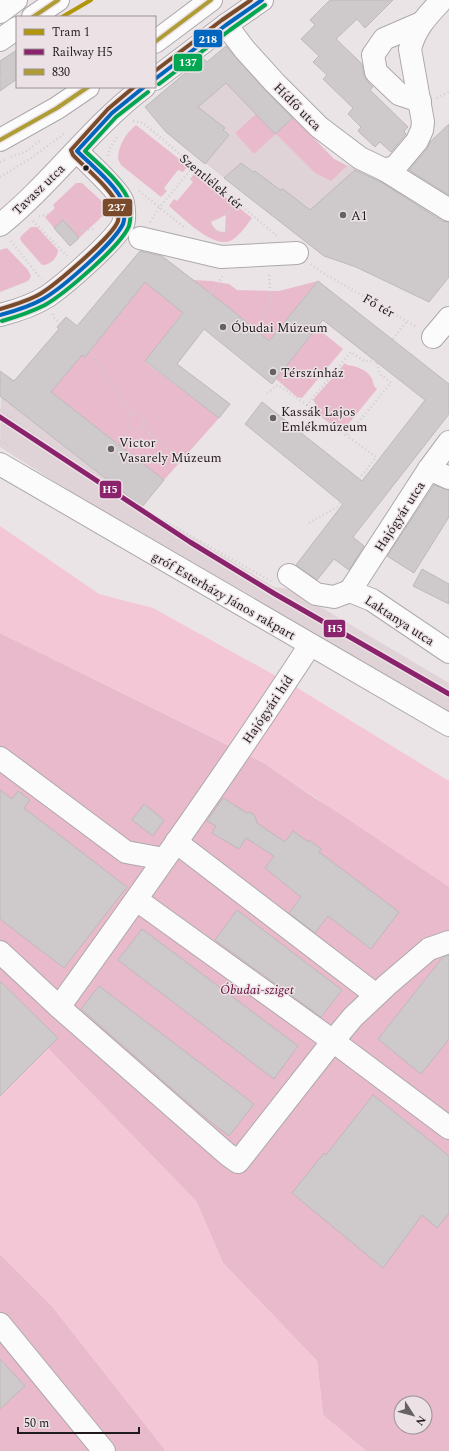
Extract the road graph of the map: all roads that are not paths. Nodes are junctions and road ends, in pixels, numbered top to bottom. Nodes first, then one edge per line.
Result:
1 (16, 0) edge
2 (58, 0) edge
3 (210, 0) edge
4 (262, 0) edge
5 (442, 0) edge
6 (0, 12) edge
7 (34, 16) edge
8 (421, 23) junction
9 (226, 25) junction
10 (16, 29) edge
11 (0, 40) edge
12 (156, 41) edge
13 (156, 78) edge
14 (87, 88) edge
15 (143, 88) edge
16 (420, 101) junction
17 (0, 140) edge
18 (72, 142) junction
19 (385, 170) junction
20 (449, 210) edge
21 (5, 232) edge
22 (140, 238) road end
23 (297, 253) road end
24 (0, 315) edge
25 (449, 318) edge
26 (433, 337) road end
27 (449, 442) edge
28 (0, 464) edge
29 (428, 469) junction
30 (449, 478) edge
31 (280, 578) road end
32 (350, 591) junction
33 (310, 645) junction
34 (449, 652) edge
35 (449, 725) edge
36 (0, 758) edge
37 (176, 842) junction
38 (164, 859) junction
39 (137, 900) junction
40 (449, 942) edge
41 (0, 952) edge
42 (376, 995) junction
43 (59, 1007) junction
44 (333, 1041) junction
45 (449, 1128) edge
46 (0, 1324) edge
47 (104, 1451) edge

1 - 6 street
2 - 7 street
3 - 12 street
4 - 9 street
5 - 8 street
8 - 16 street
8 - 16 street
9 - 13 street
9 - 19 street, Hídfő utca
10 - 11 street
14 - 17 street
15 - 18 street, Tavasz utca
16 - 19 street
18 - 21 street, Tavasz utca
18 - 24 street
19 - 20 street, Hídfő utca
22 - 23 street
25 - 26 street
27 - 29 street, Hajógyár utca
28 - 33 street, gróf Esterházy János rakpart
29 - 30 street
29 - 32 street, Hajógyár utca
31 - 32 street
32 - 34 street, Laktanya utca
33 - 35 street, gróf Esterházy János rakpart
33 - 37 street, Hajógyári híd
36 - 38 street
37 - 38 street, Hajógyári híd
37 - 42 street
38 - 39 street, Hajógyári híd
39 - 43 street, Hajógyári híd
39 - 44 street
40 - 42 street
41 - 43 street
42 - 44 street
43 - 44 street
44 - 45 street
46 - 47 street

